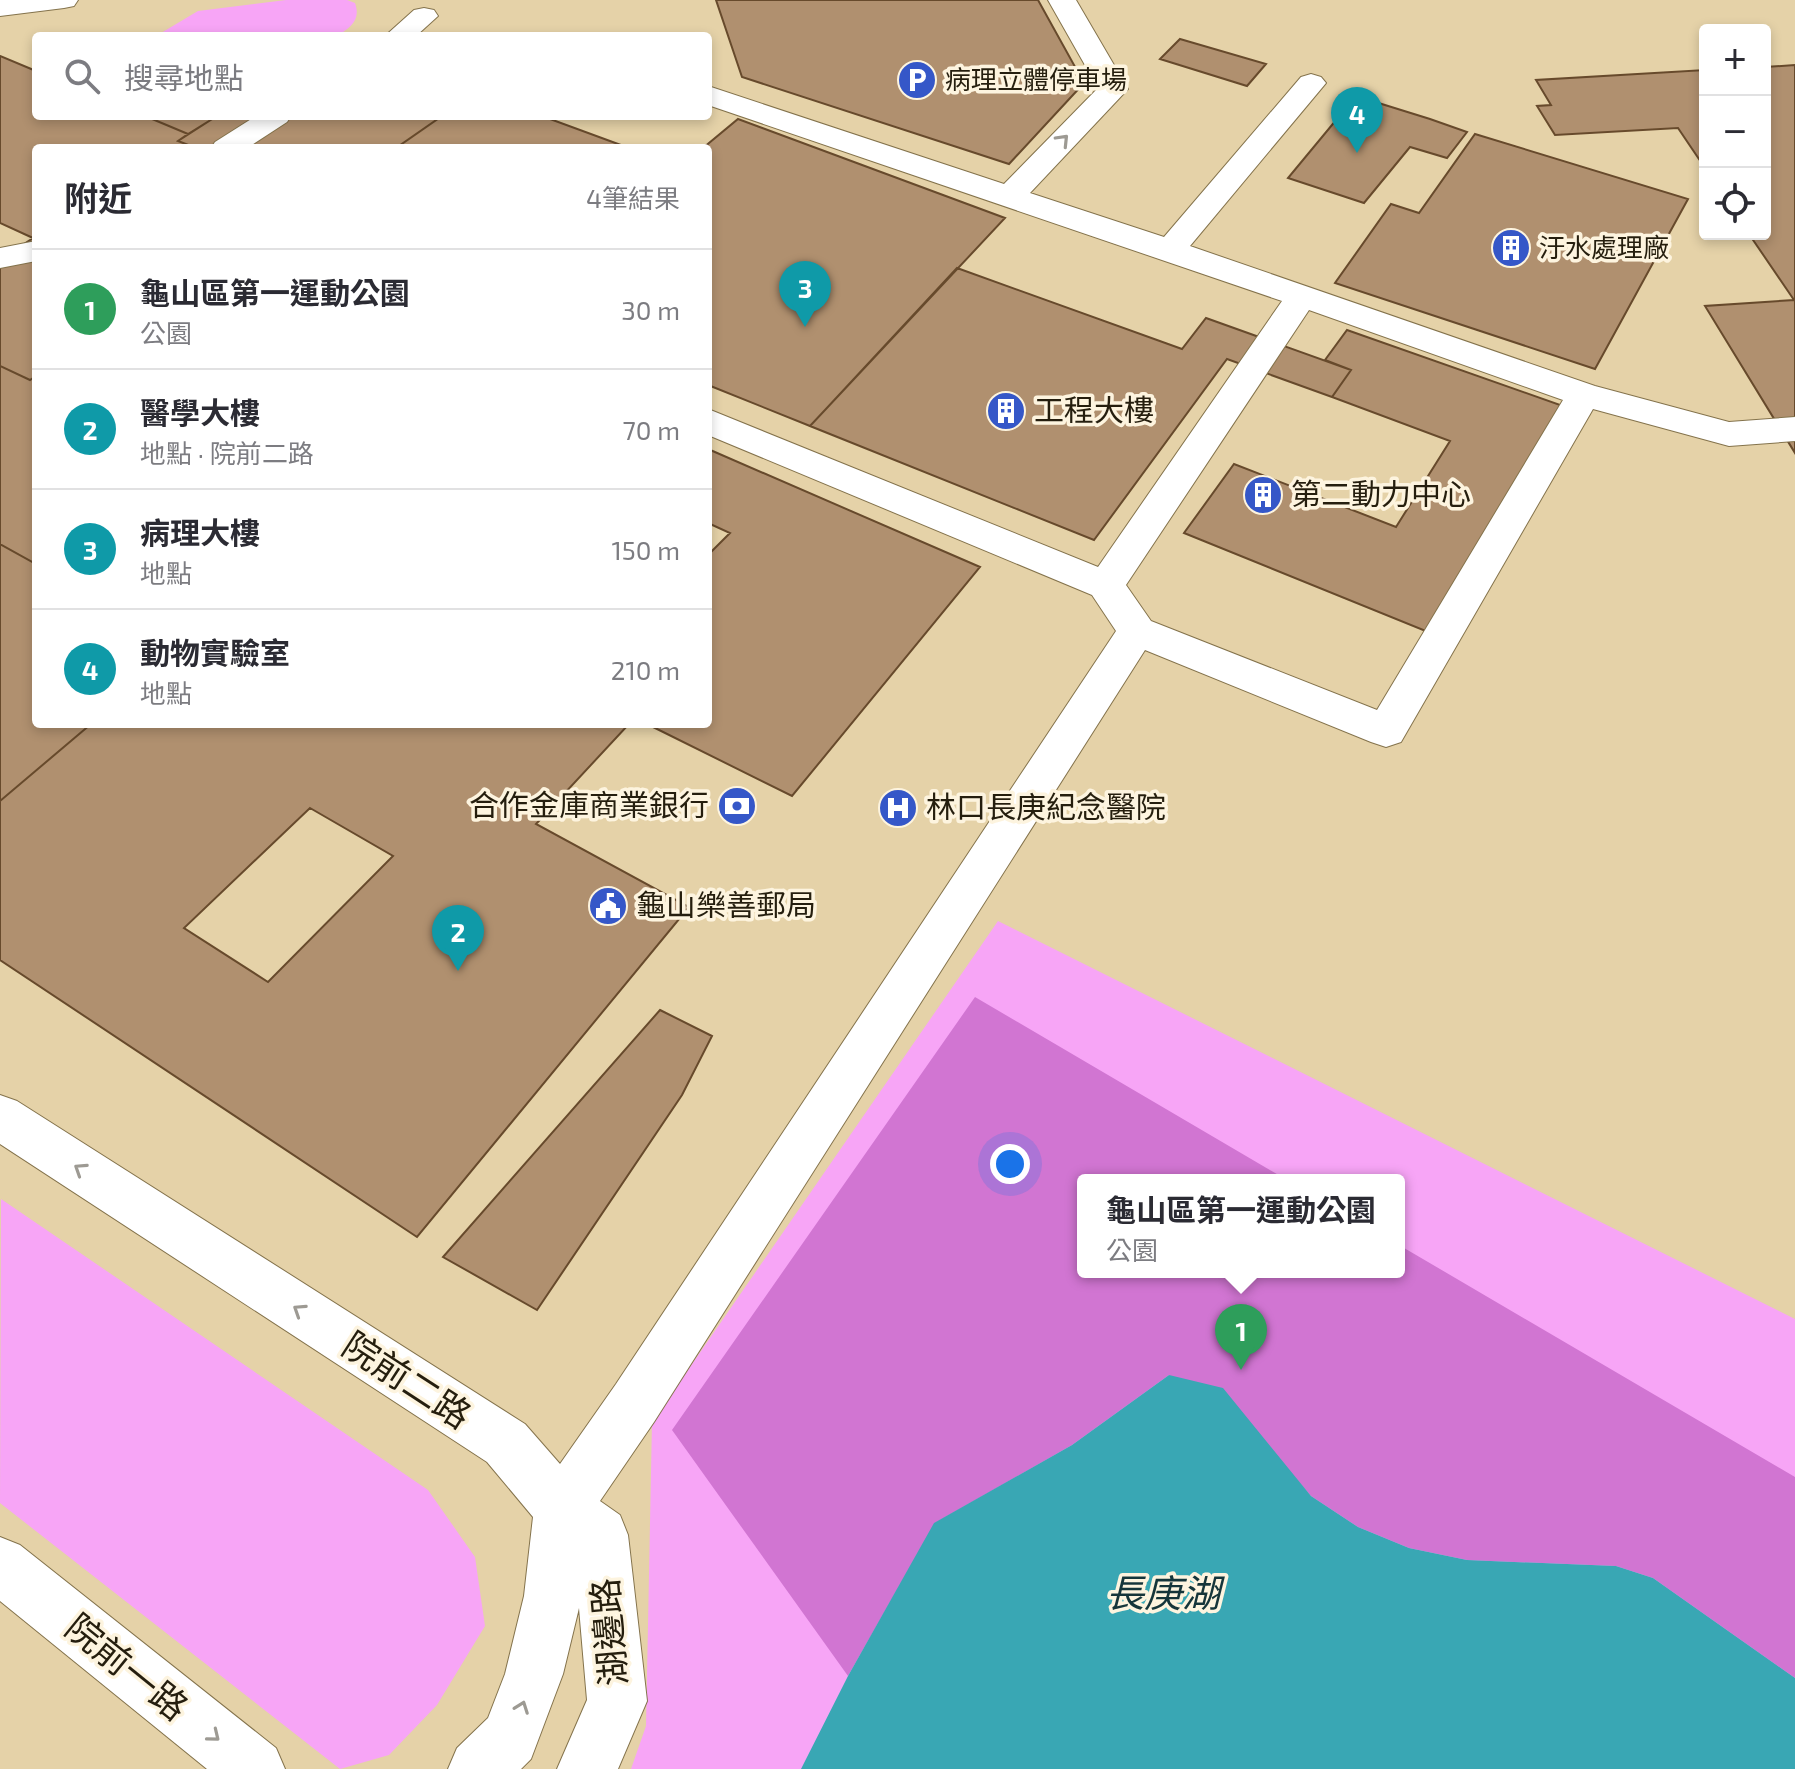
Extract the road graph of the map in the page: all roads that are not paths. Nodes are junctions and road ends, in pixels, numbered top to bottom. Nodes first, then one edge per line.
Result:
1 (61, 0) edge
2 (1062, 0) edge
3 (0, 8) edge
4 (424, 16) dead end
5 (404, 32) edge
6 (1311, 83) dead end
7 (787, 92) dead end
8 (712, 96) edge
9 (765, 114) junction
10 (270, 120) edge
11 (232, 144) edge
12 (1009, 197) junction
13 (1170, 250) junction
14 (32, 252) edge
15 (0, 258) edge
16 (1301, 297) junction
17 (1584, 395) junction
18 (712, 423) edge
19 (1795, 429) edge
20 (1106, 585) junction
21 (1137, 631) junction
22 (0, 1117) edge
23 (562, 1508) junction
24 (0, 1565) edge
25 (255, 1769) edge
26 (478, 1769) edge
27 (587, 1769) edge

1 - 3 street
12 -> 2 street
4 - 5 street
6 - 13 street
7 - 9 street
8 - 9 street
9 - 12 street
10 - 11 street
12 - 13 street
13 - 16 street
14 - 15 street
16 - 17 street
16 - 20 street
17 - 19 street
17 - 21 street
18 - 20 street
20 - 21 street
21 - 23 street
23 -> 22 street, 院前二路
26 -> 23 street
23 - 27 street, 湖邊路
24 -> 25 street, 院前一路

